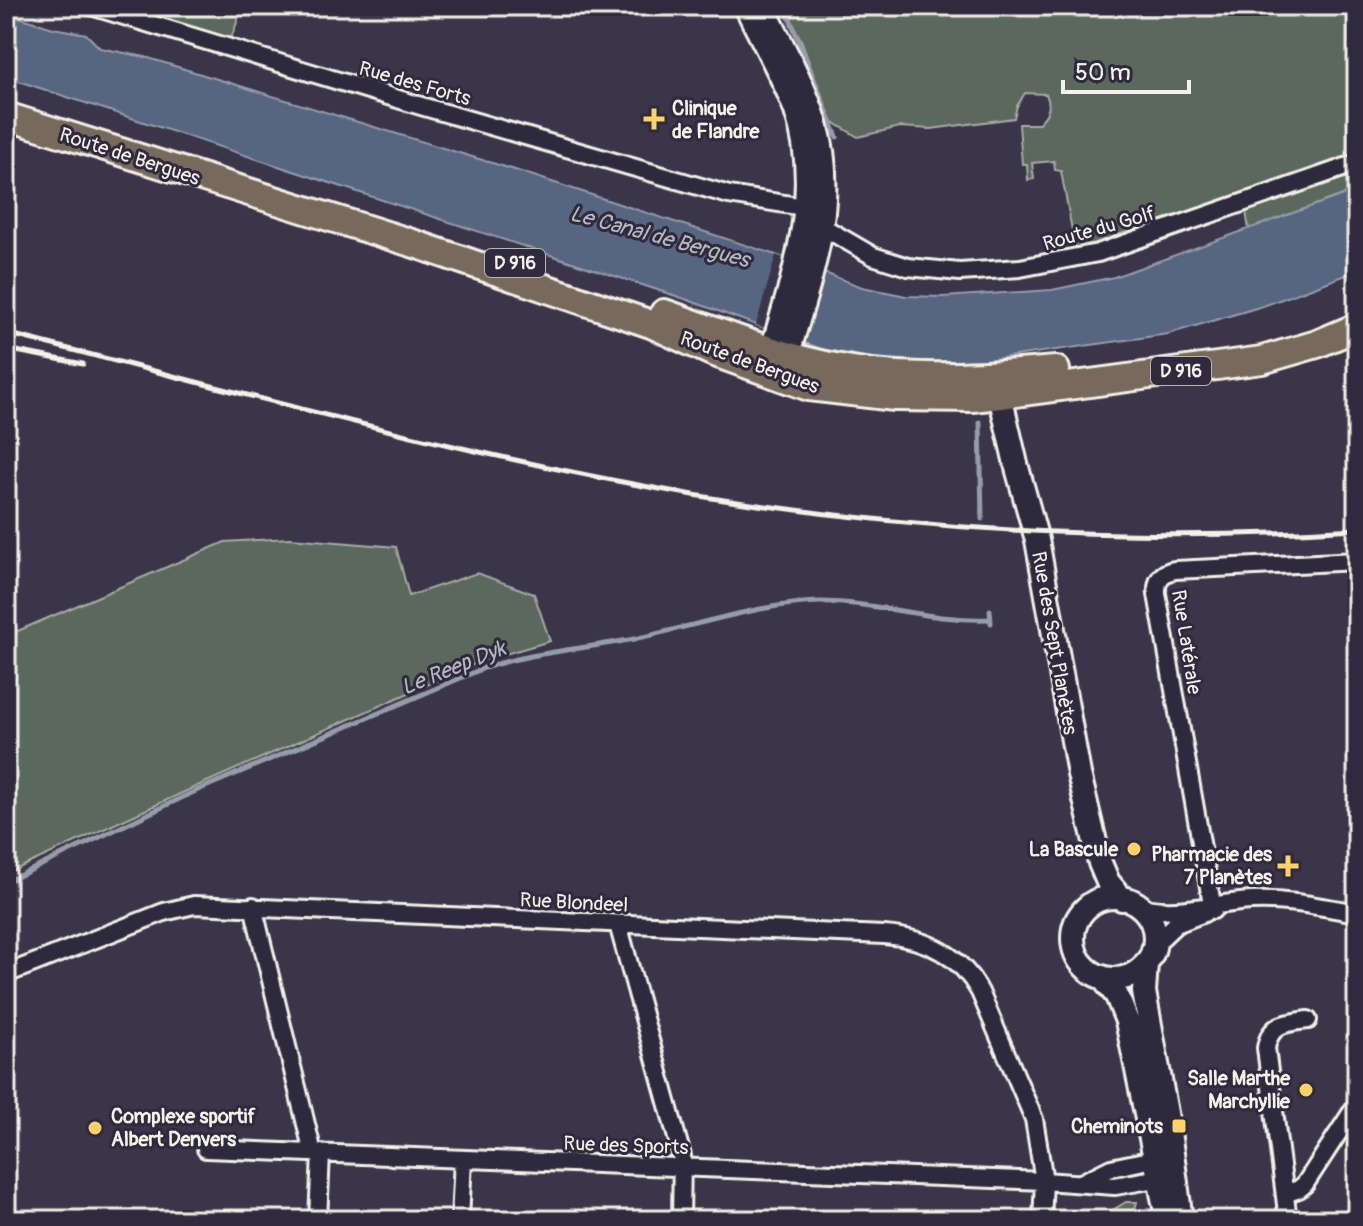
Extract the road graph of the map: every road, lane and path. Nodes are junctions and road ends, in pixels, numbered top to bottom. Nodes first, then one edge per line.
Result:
1 (91, 6) edge
2 (746, 6) edge
3 (763, 6) edge
4 (6, 116) edge
5 (1357, 163) edge
6 (813, 217) junction
7 (1357, 326) edge
8 (779, 354) junction
9 (1004, 384) junction
10 (1357, 561) edge
11 (1079, 774) junction
12 (1130, 902) junction
13 (253, 906) junction
14 (1212, 907) junction
15 (1085, 910) junction
16 (1357, 913) edge
17 (618, 924) junction
18 (1150, 954) junction
19 (6, 974) edge
20 (1102, 977) junction
21 (1308, 1020) dead end
22 (1357, 1104) edge
23 (206, 1149) dead end
24 (317, 1153) junction
25 (463, 1159) junction
26 (683, 1167) junction
27 (1166, 1167) junction
28 (1044, 1181) junction
29 (1285, 1194) junction
30 (318, 1220) edge
31 (460, 1220) edge
32 (681, 1220) edge
33 (1042, 1220) edge
34 (1168, 1220) edge
35 (1181, 1220) edge
36 (1288, 1220) edge

1 - 6 street, Rue des Forts
2 - 6 street
3 - 6 street
4 - 8 main road, Route de Bergues / D 916
5 - 6 street, Route du Golf
6 - 8 street
7 - 9 main road, Route de Bergues / D 916
8 - 9 main road, Route de Bergues / D 916
9 - 11 street, Rue des Sept Planètes
10 - 14 street, Rue Latérale
11 - 12 street, Rue des Sept Planètes
11 - 15 street, Rue des Sept Planètes
12 - 14 street
12 - 15 street
12 - 18 street
13 - 17 street, Rue Blondeel
13 - 19 street, Rue Blondeel
13 - 24 street
14 - 16 street
14 - 18 street
15 - 20 street
17 - 26 street
17 - 28 street, Rue Blondeel
18 - 20 street
18 - 27 street
20 - 27 street
21 - 29 street
22 - 29 street
23 - 24 street, Rue des Sports
24 - 25 street, Rue des Sports
24 - 30 street
25 - 26 street, Rue des Sports
25 - 31 street
26 - 28 street, Rue des Sports
26 - 32 street
27 - 28 street, Rue des Sports
27 - 34 street
27 - 35 street
28 - 33 street, Rue Blondeel
29 - 36 street

